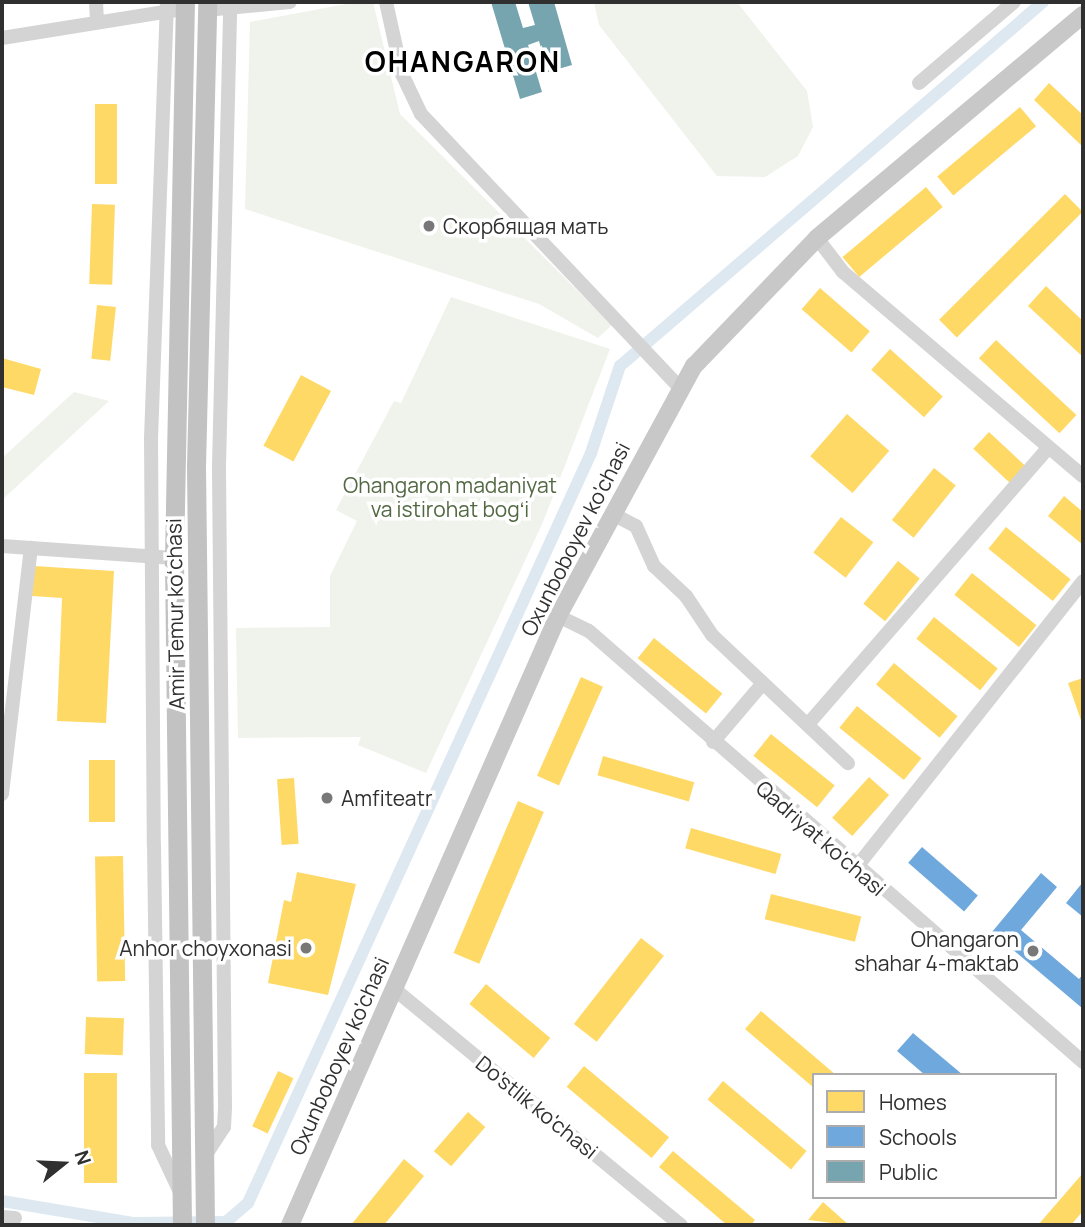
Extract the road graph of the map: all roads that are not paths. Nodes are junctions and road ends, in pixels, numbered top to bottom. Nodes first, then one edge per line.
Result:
1 (96, 2) edge
2 (290, 2) edge
3 (386, 2) edge
4 (1014, 2) edge
5 (176, 6) edge
6 (207, 6) edge
7 (230, 6) edge
8 (97, 22) junction
9 (1080, 23) edge
10 (2, 38) edge
11 (919, 83) dead end
12 (817, 238) junction
13 (680, 388) junction
14 (1048, 448) junction
15 (1083, 476) edge
16 (613, 514) junction
17 (2, 546) edge
18 (31, 548) junction
19 (151, 558) junction
20 (174, 558) junction
21 (1083, 581) edge
22 (558, 615) junction
23 (763, 683) junction
24 (809, 723) junction
25 (713, 742) junction
26 (848, 763) dead end
27 (2, 794) edge
28 (154, 836) junction
29 (177, 867) junction
30 (855, 869) junction
31 (393, 988) junction
32 (1083, 1062) edge
33 (205, 1156) junction
34 (181, 1196) junction
35 (290, 1223) edge
36 (182, 1225) edge
37 (205, 1225) edge
38 (681, 1225) edge

1 - 8 street
2 - 7 street
3 - 13 street
4 - 11 street
5 - 6 highway
5 - 8 street
5 - 19 street
5 - 20 highway, Amir Temur koʻchasi
6 - 7 street
6 - 33 highway, Amir Temur koʻchasi
7 - 33 street
8 - 10 street
9 - 12 main road, Oxunboboyev ko'chasi
12 - 13 main road, Oxunboboyev ko'chasi
12 - 14 street
13 - 16 main road, Oxunboboyev ko'chasi
14 - 15 street
14 - 24 street
16 - 22 main road, Oxunboboyev ko'chasi
16 - 23 street
17 - 18 street
18 - 19 street
18 - 27 street
19 - 20 street
19 - 28 street
20 - 29 highway, Amir Temur koʻchasi
21 - 30 street
22 - 25 street, Qadriyat ko'chasi
22 - 31 main road, Oxunboboyev ko'chasi
23 - 24 street
23 - 25 street
24 - 26 street
25 - 30 street, Qadriyat ko'chasi
28 - 29 street
28 - 34 street
29 - 34 highway, Amir Temur koʻchasi
30 - 32 street, Qadriyat ko'chasi
31 - 35 main road, Oxunboboyev ko'chasi
31 - 38 street, Do'stlik ko'chasi
33 - 37 highway, Amir Temur koʻchasi
34 - 36 highway, Amir Temur koʻchasi

